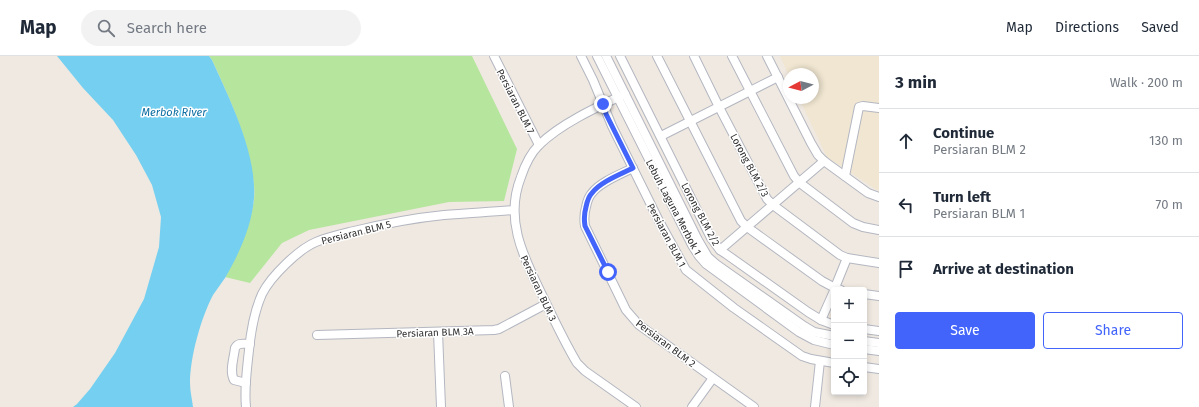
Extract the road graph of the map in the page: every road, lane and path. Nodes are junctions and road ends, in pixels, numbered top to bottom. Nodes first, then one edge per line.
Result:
1 (494, 56) edge
2 (581, 56) edge
3 (597, 56) edge
4 (606, 56) edge
5 (620, 56) edge
6 (657, 56) edge
7 (694, 56) edge
8 (732, 56) edge
9 (767, 56) edge
10 (778, 77) junction
11 (750, 91) junction
12 (621, 96) junction
13 (603, 104) junction
14 (719, 107) junction
15 (879, 108) edge
16 (690, 122) junction
17 (661, 136) junction
18 (539, 145) junction
19 (824, 162) junction
20 (633, 168) junction
21 (844, 176) junction
22 (800, 183) junction
23 (879, 197) edge
24 (773, 205) junction
25 (514, 210) junction
26 (746, 227) junction
27 (879, 230) edge
28 (720, 250) junction
29 (847, 258) junction
30 (879, 263) edge
31 (831, 287) edge
32 (837, 287) edge
33 (867, 294) edge
34 (879, 296) edge
35 (831, 300) edge
36 (546, 304) junction
37 (821, 320) junction
38 (831, 324) edge
39 (867, 329) edge
40 (879, 331) edge
41 (438, 332) junction
42 (317, 335) dead end
43 (831, 335) edge
44 (867, 341) edge
45 (879, 343) edge
46 (250, 344) junction
47 (831, 344) edge
48 (867, 349) edge
49 (879, 351) edge
50 (820, 361) junction
51 (831, 363) edge
52 (867, 367) edge
53 (879, 369) edge
54 (505, 376) dead end
55 (713, 378) junction
56 (246, 383) junction
57 (246, 407) edge
58 (441, 407) edge
59 (509, 407) edge
60 (636, 407) edge
61 (692, 407) edge
62 (754, 407) edge
63 (815, 407) edge

1 - 18 street, Persiaran BLM 7
2 - 13 street, Persiaran BLM 1
3 - 12 street, Lebuh Laguna Merbok 1
4 - 12 street, Lebuh Laguna Merbok 1
5 - 17 street, Lorong BLM 2/2
6 - 16 street
7 - 14 street, Lorong BLM 2/3
8 - 11 street
9 - 10 street
10 - 11 street
10 - 19 street
11 - 14 street
11 - 22 street
12 - 13 street, Persiaran BLM 3
12 - 43 street, Lebuh Laguna Merbok 1
12 - 47 street, Lebuh Laguna Merbok 1
13 - 18 street, Persiaran BLM 3
13 - 20 street, Persiaran BLM 1
14 - 16 street
14 - 24 street, Lorong BLM 2/3
15 - 21 street
16 - 17 street
16 - 26 street
17 - 28 street, Lorong BLM 2/2
18 - 25 street, Persiaran BLM 3
19 - 21 street
19 - 22 street
20 - 50 street, Persiaran BLM 1
20 - 55 street, Persiaran BLM 2
21 - 23 street
22 - 24 street
22 - 27 street
24 - 26 street
24 - 29 street, Lorong BLM 2/3
25 - 36 street, Persiaran BLM 3
25 - 46 street, Persiaran BLM 5
26 - 28 street
26 - 31 street
28 - 37 street, Lorong BLM 2/2
29 - 30 street, Lorong BLM 2/3
29 - 32 street
33 - 34 street
35 - 37 street
36 - 41 street, Persiaran BLM 3A
36 - 60 street, Persiaran BLM 3
37 - 38 street, Lorong BLM 2/2
39 - 40 street
41 - 42 street, Persiaran BLM 3A
41 - 58 street
44 - 45 street
46 - 56 street, Persiaran BLM 5
46 - 56 street
48 - 49 street
50 - 51 street, Persiaran BLM 1
50 - 63 street
52 - 53 street
54 - 59 street
55 - 61 street
55 - 62 street, Persiaran BLM 2
56 - 57 street, Persiaran BLM 5

